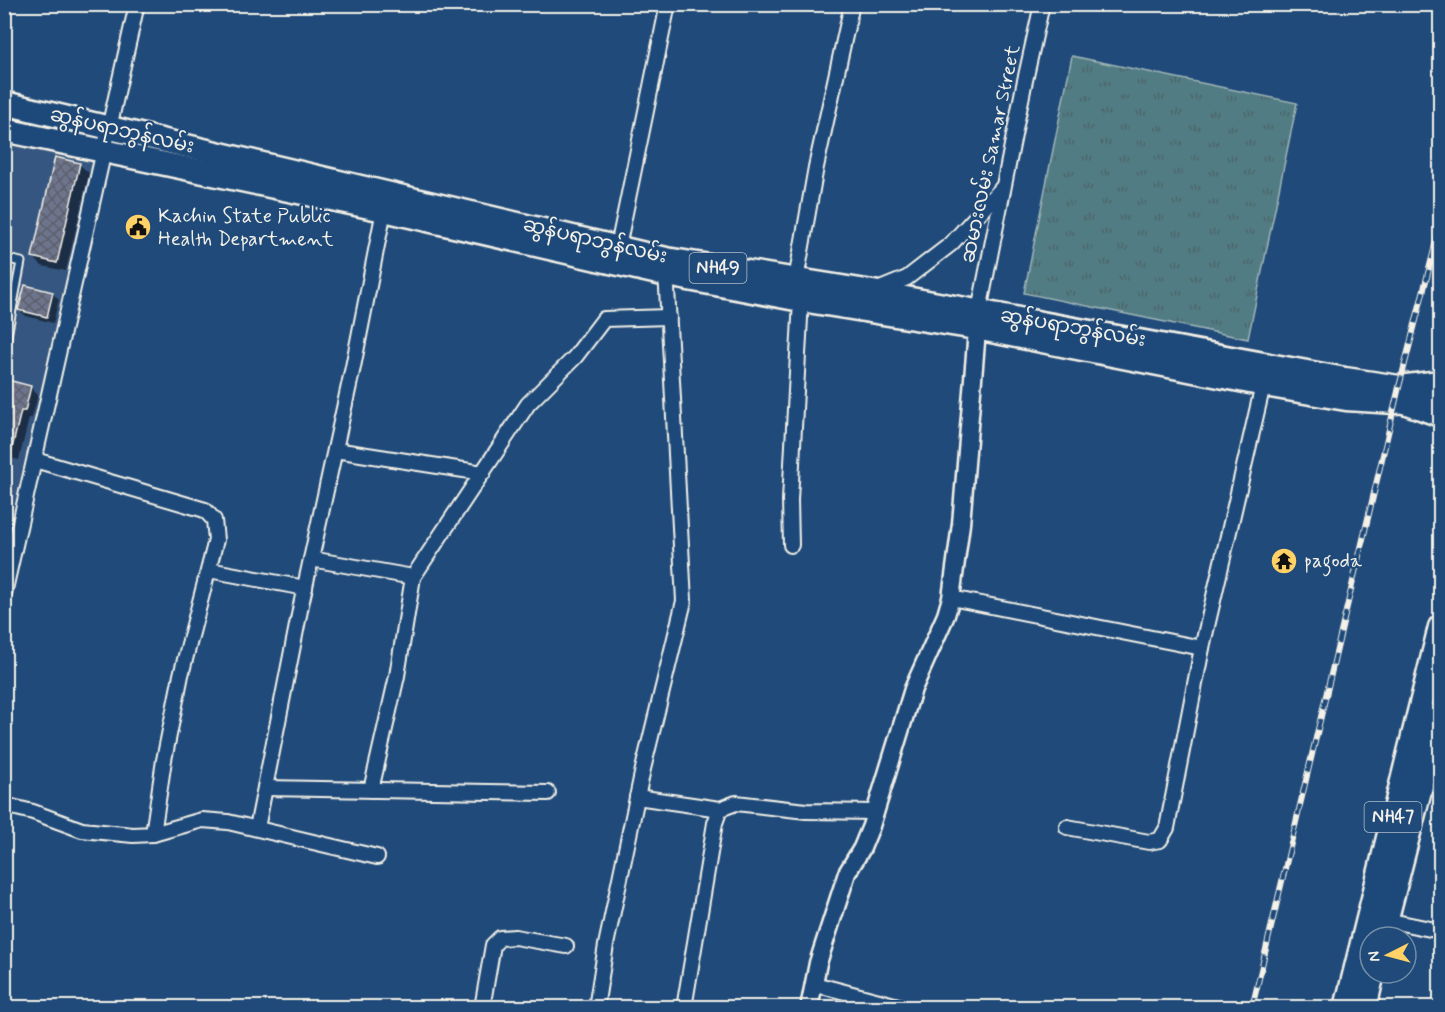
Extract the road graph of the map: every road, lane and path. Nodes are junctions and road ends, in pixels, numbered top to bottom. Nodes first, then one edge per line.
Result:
1 (137, 4) edge
2 (668, 4) edge
3 (852, 4) edge
4 (1042, 4) edge
5 (4, 103) edge
6 (109, 127) junction
7 (4, 130) edge
8 (105, 150) junction
9 (1004, 186) junction
10 (384, 210) junction
11 (618, 247) junction
12 (4, 258) edge
13 (666, 267) junction
14 (798, 290) junction
15 (873, 292) junction
16 (669, 317) junction
17 (977, 320) junction
18 (4, 352) edge
19 (1440, 382) edge
20 (1263, 385) junction
21 (1440, 397) edge
22 (1402, 401) junction
23 (1440, 415) edge
24 (334, 450) junction
25 (35, 460) junction
26 (483, 473) junction
27 (791, 545) dead end
28 (311, 559) junction
29 (209, 570) junction
30 (413, 577) junction
31 (305, 588) junction
32 (4, 594) edge
33 (951, 597) junction
34 (1440, 627) edge
35 (1202, 648) junction
36 (1434, 710) edge
37 (265, 788) junction
38 (371, 790) junction
39 (548, 793) dead end
40 (637, 797) junction
41 (4, 806) edge
42 (720, 809) junction
43 (876, 812) junction
44 (1067, 827) dead end
45 (257, 828) junction
46 (153, 834) junction
47 (1398, 837) junction
48 (377, 857) dead end
49 (1372, 925) edge
50 (1384, 925) edge
51 (1418, 930) edge
52 (1440, 931) edge
53 (566, 946) dead end
54 (1358, 971) edge
55 (814, 984) junction
56 (1370, 985) edge
57 (1366, 1003) edge
58 (482, 1008) edge
59 (596, 1008) edge
60 (684, 1008) edge
61 (809, 1008) edge
62 (906, 1008) edge
63 (1346, 1008) edge

1 - 6 street
2 - 11 street
3 - 14 street
4 - 9 street, ဆမားလမ်း Samar Street
5 - 6 highway, ဆွန်ပရာဘွန်လမ်း / NH49
6 - 8 street
6 - 11 highway, ဆွန်ပရာဘွန်လမ်း / NH49
7 - 8 highway, ဆွန်ပရာဘွန်လမ်း / NH49
8 - 10 highway, ဆွန်ပရာဘွန်လမ်း / NH49
8 - 25 street
9 - 15 street
9 - 17 street, ဆမားလမ်း Samar Street
10 - 13 highway, ဆွန်ပရာဘွန်လမ်း / NH49
10 - 24 street
11 - 13 highway, ဆွန်ပရာဘွန်လမ်း / NH49
12 - 18 lane
13 - 14 highway, ဆွန်ပရာဘွန်လမ်း / NH49
13 - 16 street
14 - 15 highway, ဆွန်ပရာဘွန်လမ်း / NH49
14 - 17 highway, ဆွန်ပရာဘွန်လမ်း / NH49
14 - 27 street
15 - 17 highway, ဆွန်ပရာဘွန်လမ်း / NH49
16 - 26 street
16 - 40 street
17 - 19 highway, ဆွန်ပရာဘွန်လမ်း / NH49
17 - 20 highway, ဆွန်ပရာဘွန်လမ်း / NH49
17 - 33 street
20 - 22 highway, ဆွန်ပရာဘွန်လမ်း / NH49
20 - 35 street
21 - 22 highway, ဆွန်ပရာဘွန်လမ်း / NH49
22 - 23 highway
24 - 26 street
24 - 28 street
25 - 29 street
25 - 32 street
26 - 30 street
28 - 30 street
28 - 31 street
29 - 31 street
29 - 46 street
30 - 38 street
31 - 37 street
33 - 35 street
33 - 43 street
34 - 36 highway, NH47
35 - 44 street
36 - 47 highway, NH47
37 - 38 street
37 - 45 street
38 - 39 street
40 - 42 street
40 - 59 street
41 - 46 street
42 - 43 street
42 - 60 street
43 - 55 street
45 - 46 street
45 - 48 street
47 - 49 highway, NH47
47 - 50 highway, NH47
51 - 52 street
53 - 58 street
54 - 63 highway, NH47
55 - 61 street
55 - 62 street
56 - 57 highway

